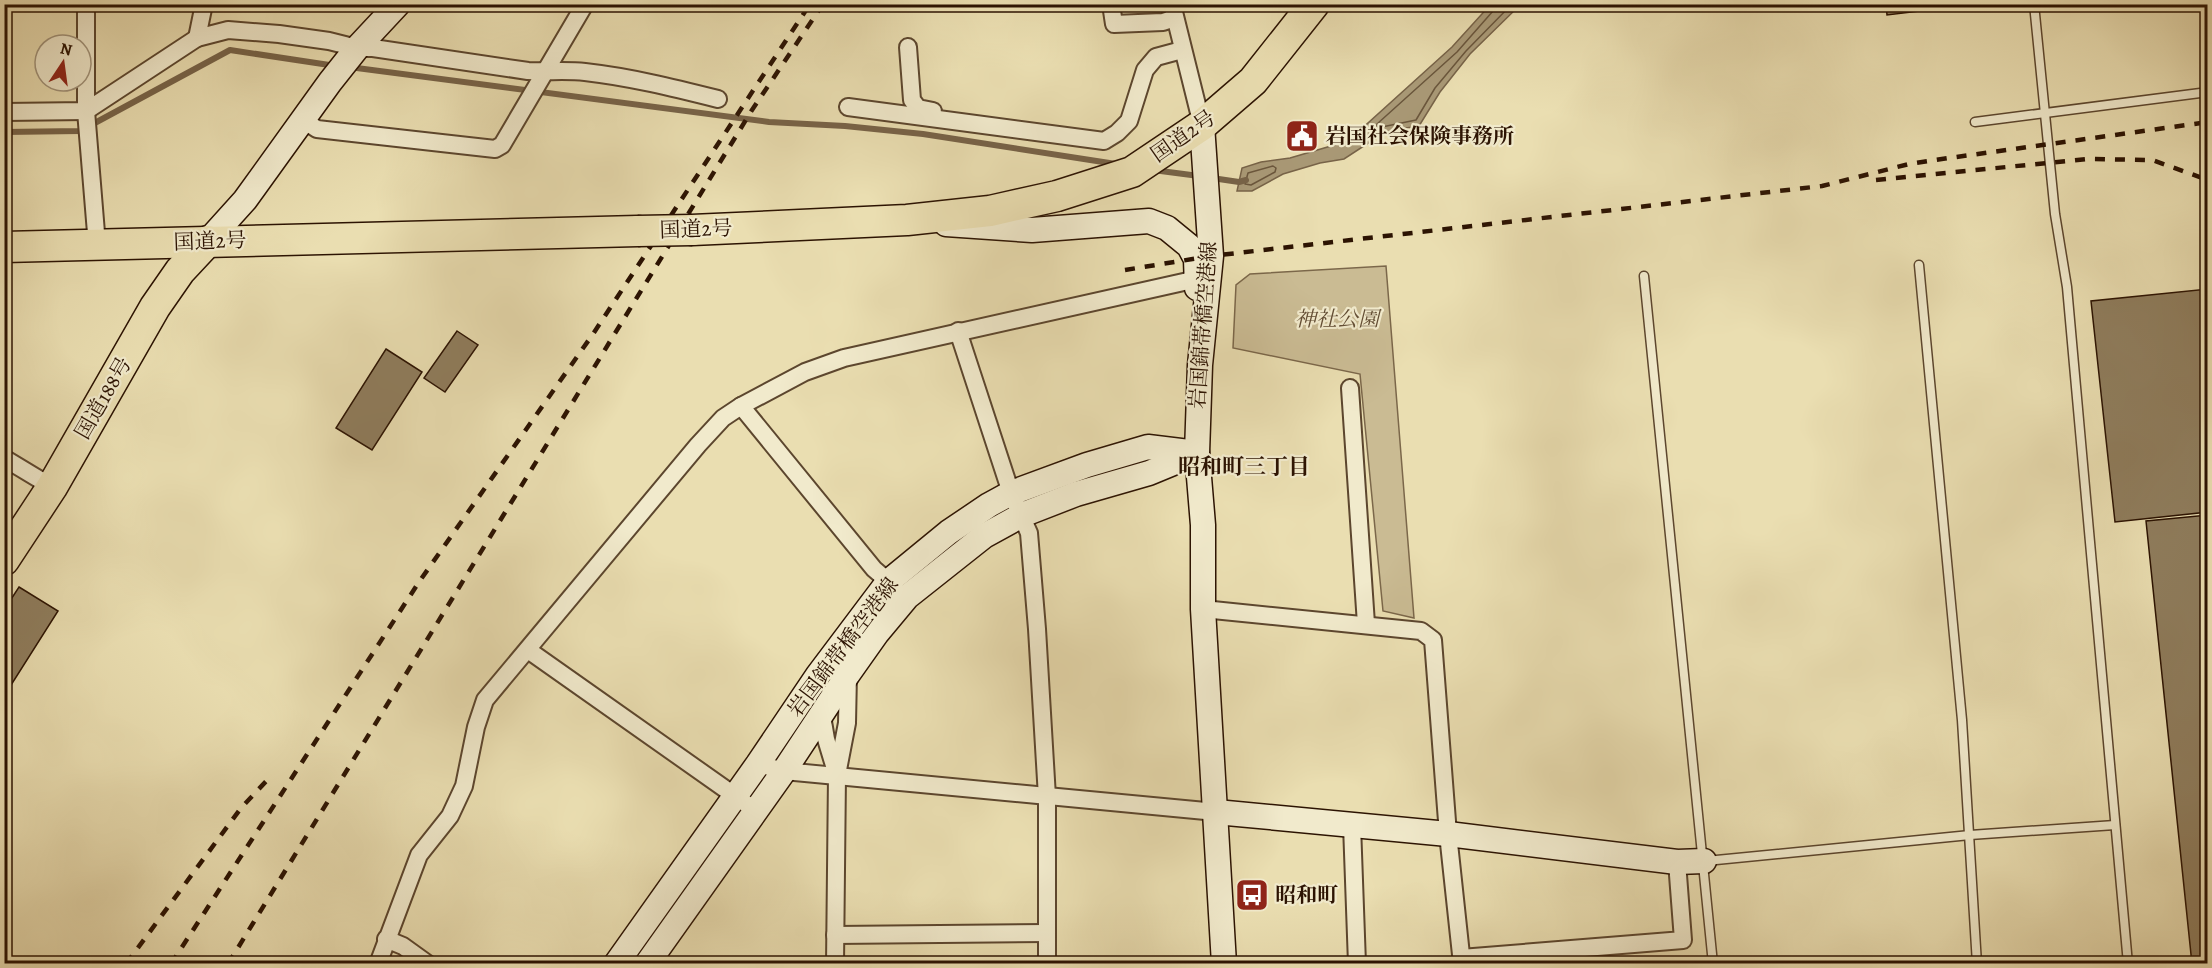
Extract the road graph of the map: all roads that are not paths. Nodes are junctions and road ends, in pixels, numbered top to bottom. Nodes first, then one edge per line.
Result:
1 (86, 4) edge
2 (204, 4) edge
3 (398, 4) edge
4 (585, 4) edge
5 (1111, 4) edge
6 (1314, 4) edge
7 (2034, 4) edge
8 (1174, 11) edge
9 (198, 38) junction
10 (908, 47) dead end
11 (1182, 50) junction
12 (354, 53) junction
13 (542, 78) junction
14 (2208, 92) edge
15 (718, 99) dead end
16 (849, 107) dead end
17 (4, 112) edge
18 (2046, 112) junction
19 (87, 115) junction
20 (303, 120) junction
21 (958, 121) junction
22 (1974, 122) dead end
23 (1202, 125) junction
24 (907, 220) junction
25 (208, 241) junction
26 (97, 245) junction
27 (4, 247) edge
28 (1919, 265) dead end
29 (1644, 276) dead end
30 (1203, 278) junction
31 (958, 331) junction
32 (1350, 388) dead end
33 (741, 406) junction
34 (1197, 453) junction
35 (4, 458) edge
36 (52, 487) junction
37 (1011, 494) junction
38 (1022, 515) junction
39 (4, 560) edge
40 (888, 582) junction
41 (907, 597) junction
42 (1203, 609) junction
43 (1366, 624) junction
44 (528, 650) junction
45 (848, 674) junction
46 (818, 675) junction
47 (821, 715) junction
48 (758, 764) junction
49 (784, 771) junction
50 (837, 776) junction
51 (735, 796) junction
52 (1047, 796) junction
53 (755, 810) junction
54 (1216, 812) junction
55 (1352, 825) junction
56 (2115, 825) junction
57 (1448, 834) junction
58 (1970, 835) junction
59 (1704, 861) junction
60 (1677, 862) junction
61 (1047, 933) junction
62 (835, 935) junction
63 (386, 939) junction
64 (1461, 961) edge
65 (378, 963) edge
66 (428, 963) edge
67 (616, 963) edge
68 (647, 963) edge
69 (835, 963) edge
70 (1047, 963) edge
71 (1224, 963) edge
72 (1357, 963) edge
73 (1713, 963) edge
74 (1977, 963) edge
75 (2128, 963) edge

1 - 19 street
2 - 9 street
3 - 12 main road
4 - 13 street
5 - 8 street
6 - 23 highway, 国道2号
7 - 18 lane
8 - 11 street
9 - 12 street
9 - 19 street
10 - 21 street
11 - 21 street
11 - 23 street
12 - 13 street
12 - 20 main road
13 - 15 street
13 - 20 street
14 - 18 lane
16 - 21 street
17 - 19 street
18 - 22 lane
18 - 56 lane
19 - 26 street
20 - 25 main road
23 - 24 highway, 国道2号
23 - 30 main road, 岩国錦帯橋空港線
24 - 25 highway, 国道2号, bridge
24 - 30 main road
25 - 26 highway, 国道2号
25 - 36 highway, 国道188号
26 - 27 highway, 国道2号
28 - 58 lane
29 - 59 lane
30 - 31 street
30 - 34 main road, 岩国錦帯橋空港線
31 - 33 street
31 - 37 street
32 - 43 street
33 - 40 street
33 - 44 street
34 - 37 main road, 岩国錦帯橋空港線
34 - 38 main road, 岩国錦帯橋空港線
34 - 42 main road
35 - 36 street
36 - 39 highway, 国道188号
37 - 38 street
37 - 40 main road, 岩国錦帯橋空港線
38 - 41 main road, 岩国錦帯橋空港線
38 - 52 street
40 - 41 street
40 - 46 main road, 岩国錦帯橋空港線
41 - 45 main road, 岩国錦帯橋空港線
42 - 43 street
42 - 54 main road
43 - 57 street
44 - 51 street
44 - 63 street
45 - 47 main road, 岩国錦帯橋空港線
45 - 50 street
46 - 47 street
46 - 48 main road, 岩国錦帯橋空港線
47 - 49 main road, 岩国錦帯橋空港線
47 - 50 street
48 - 49 street
48 - 51 main road, 岩国錦帯橋空港線
49 - 50 street
49 - 53 main road, 岩国錦帯橋空港線
50 - 52 street
50 - 62 street
51 - 53 street
51 - 67 main road, 岩国錦帯橋空港線
52 - 54 street
52 - 61 street
53 - 68 main road, 岩国錦帯橋空港線
54 - 55 main road
54 - 71 main road
55 - 57 main road
55 - 72 street
56 - 58 lane
56 - 75 lane
57 - 60 main road
57 - 64 street
58 - 59 lane
58 - 74 lane
59 - 60 main road
59 - 73 lane
60 - 64 street
61 - 62 street
61 - 70 street
62 - 69 street
63 - 65 street
63 - 66 street

